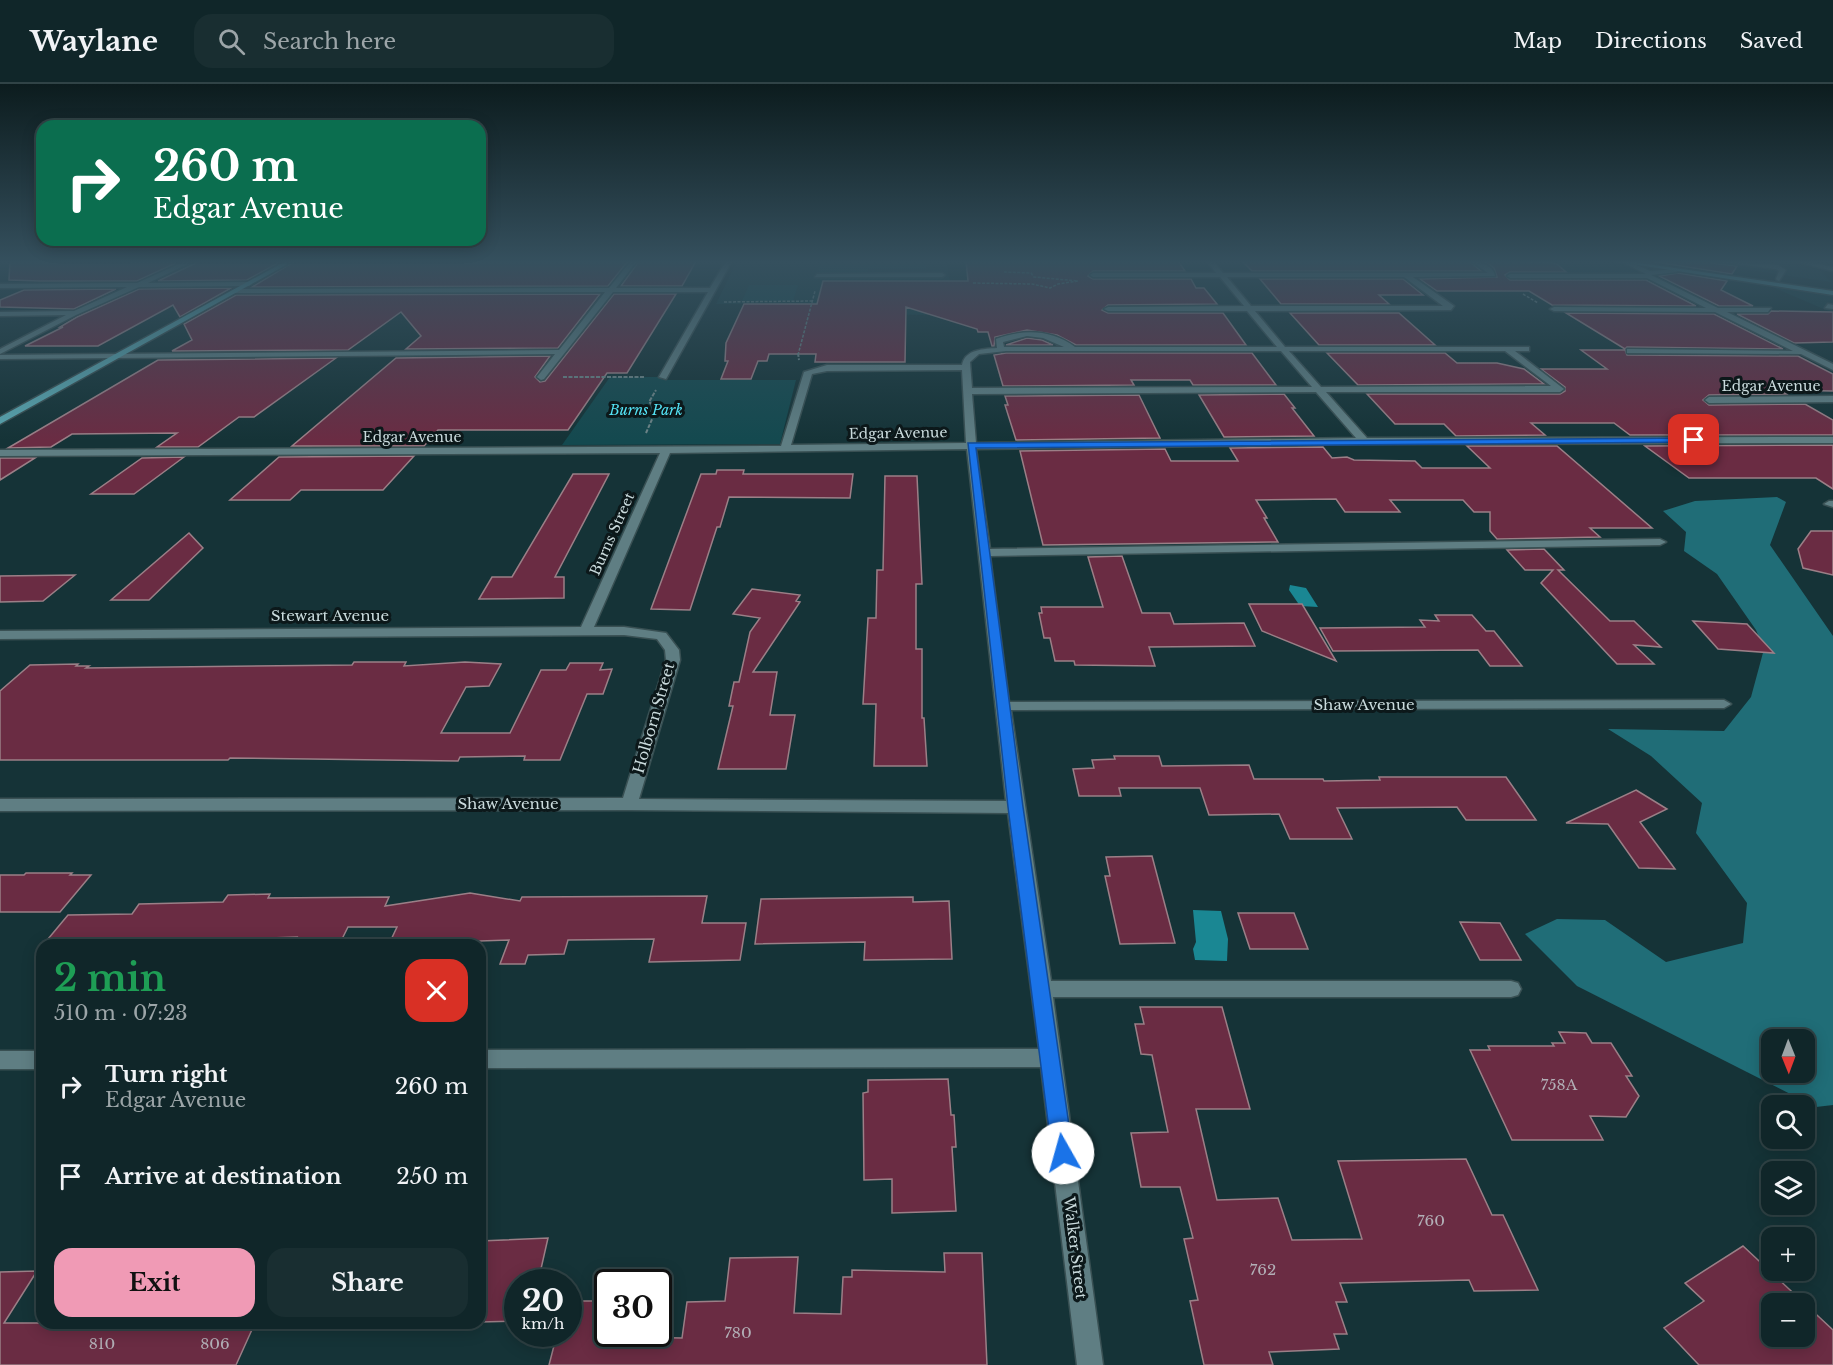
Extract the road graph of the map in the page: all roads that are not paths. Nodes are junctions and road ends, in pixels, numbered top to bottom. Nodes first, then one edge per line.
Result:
1 (60, 321) edge
2 (182, 321) edge
3 (586, 321) edge
4 (695, 321) edge
5 (1259, 321) edge
6 (1740, 321) edge
7 (1282, 348) junction
8 (1001, 349) junction
9 (1074, 349) junction
10 (1507, 349) junction
11 (1526, 349) dead end
12 (1630, 351) dead end
13 (0, 352) edge
14 (561, 352) junction
15 (1801, 353) junction
16 (119, 356) junction
17 (0, 357) edge
18 (964, 367) junction
19 (1833, 367) edge
20 (541, 377) road end
21 (663, 377) road end
22 (1318, 390) junction
23 (966, 391) junction
24 (1833, 399) edge
25 (1709, 400) dead end
26 (0, 421) edge
27 (1833, 440) edge
28 (1364, 441) junction
29 (971, 445) junction
30 (785, 448) junction
31 (666, 450) junction
32 (0, 453) edge
33 (1660, 542) dead end
34 (985, 553) junction
35 (586, 631) junction
36 (0, 635) edge
37 (661, 636) joint
38 (1724, 704) dead end
39 (1004, 706) junction
40 (629, 804) junction
41 (0, 806) edge
42 (1015, 807) junction
43 (1042, 989) junction
44 (1511, 990) dead end
45 (486, 1059) edge
46 (1051, 1059) junction
47 (0, 1060) edge
48 (36, 1060) edge
49 (1090, 1365) edge

1 - 13 street
2 - 16 main road
3 - 14 street
4 - 21 street
5 - 7 street
6 - 15 street, Edgar Avenue
7 - 9 street
7 - 10 street
7 - 22 street
8 - 9 street
8 - 9 street
8 - 18 street
10 - 11 street
10 - 22 street
12 - 15 street, Edgar Avenue
14 - 16 street
14 - 20 street
15 - 19 street, Edgar Avenue
16 - 17 street
16 - 26 main road
18 - 23 street, Walker Street
18 - 30 street
22 - 23 street
22 - 28 street
23 - 29 street, Walker Street
24 - 25 street, Edgar Avenue
27 - 28 street, Edgar Avenue
28 - 29 street, Edgar Avenue
29 - 30 street, Edgar Avenue
29 - 34 street, Walker Street
30 - 31 street, Edgar Avenue
31 - 32 street, Edgar Avenue
31 - 35 street, Burns Street
33 - 34 street
34 - 39 street, Walker Street
35 - 36 street, Stewart Avenue
35 - 37 street, Stewart Avenue
37 - 40 street, Holborn Street
38 - 39 street, Shaw Avenue
39 - 42 street, Walker Street
40 - 41 street, Shaw Avenue
40 - 42 street, Shaw Avenue
42 - 43 street, Walker Street
43 - 44 street
43 - 46 street, Walker Street
45 - 46 street
46 - 49 street, Walker Street
47 - 48 street

